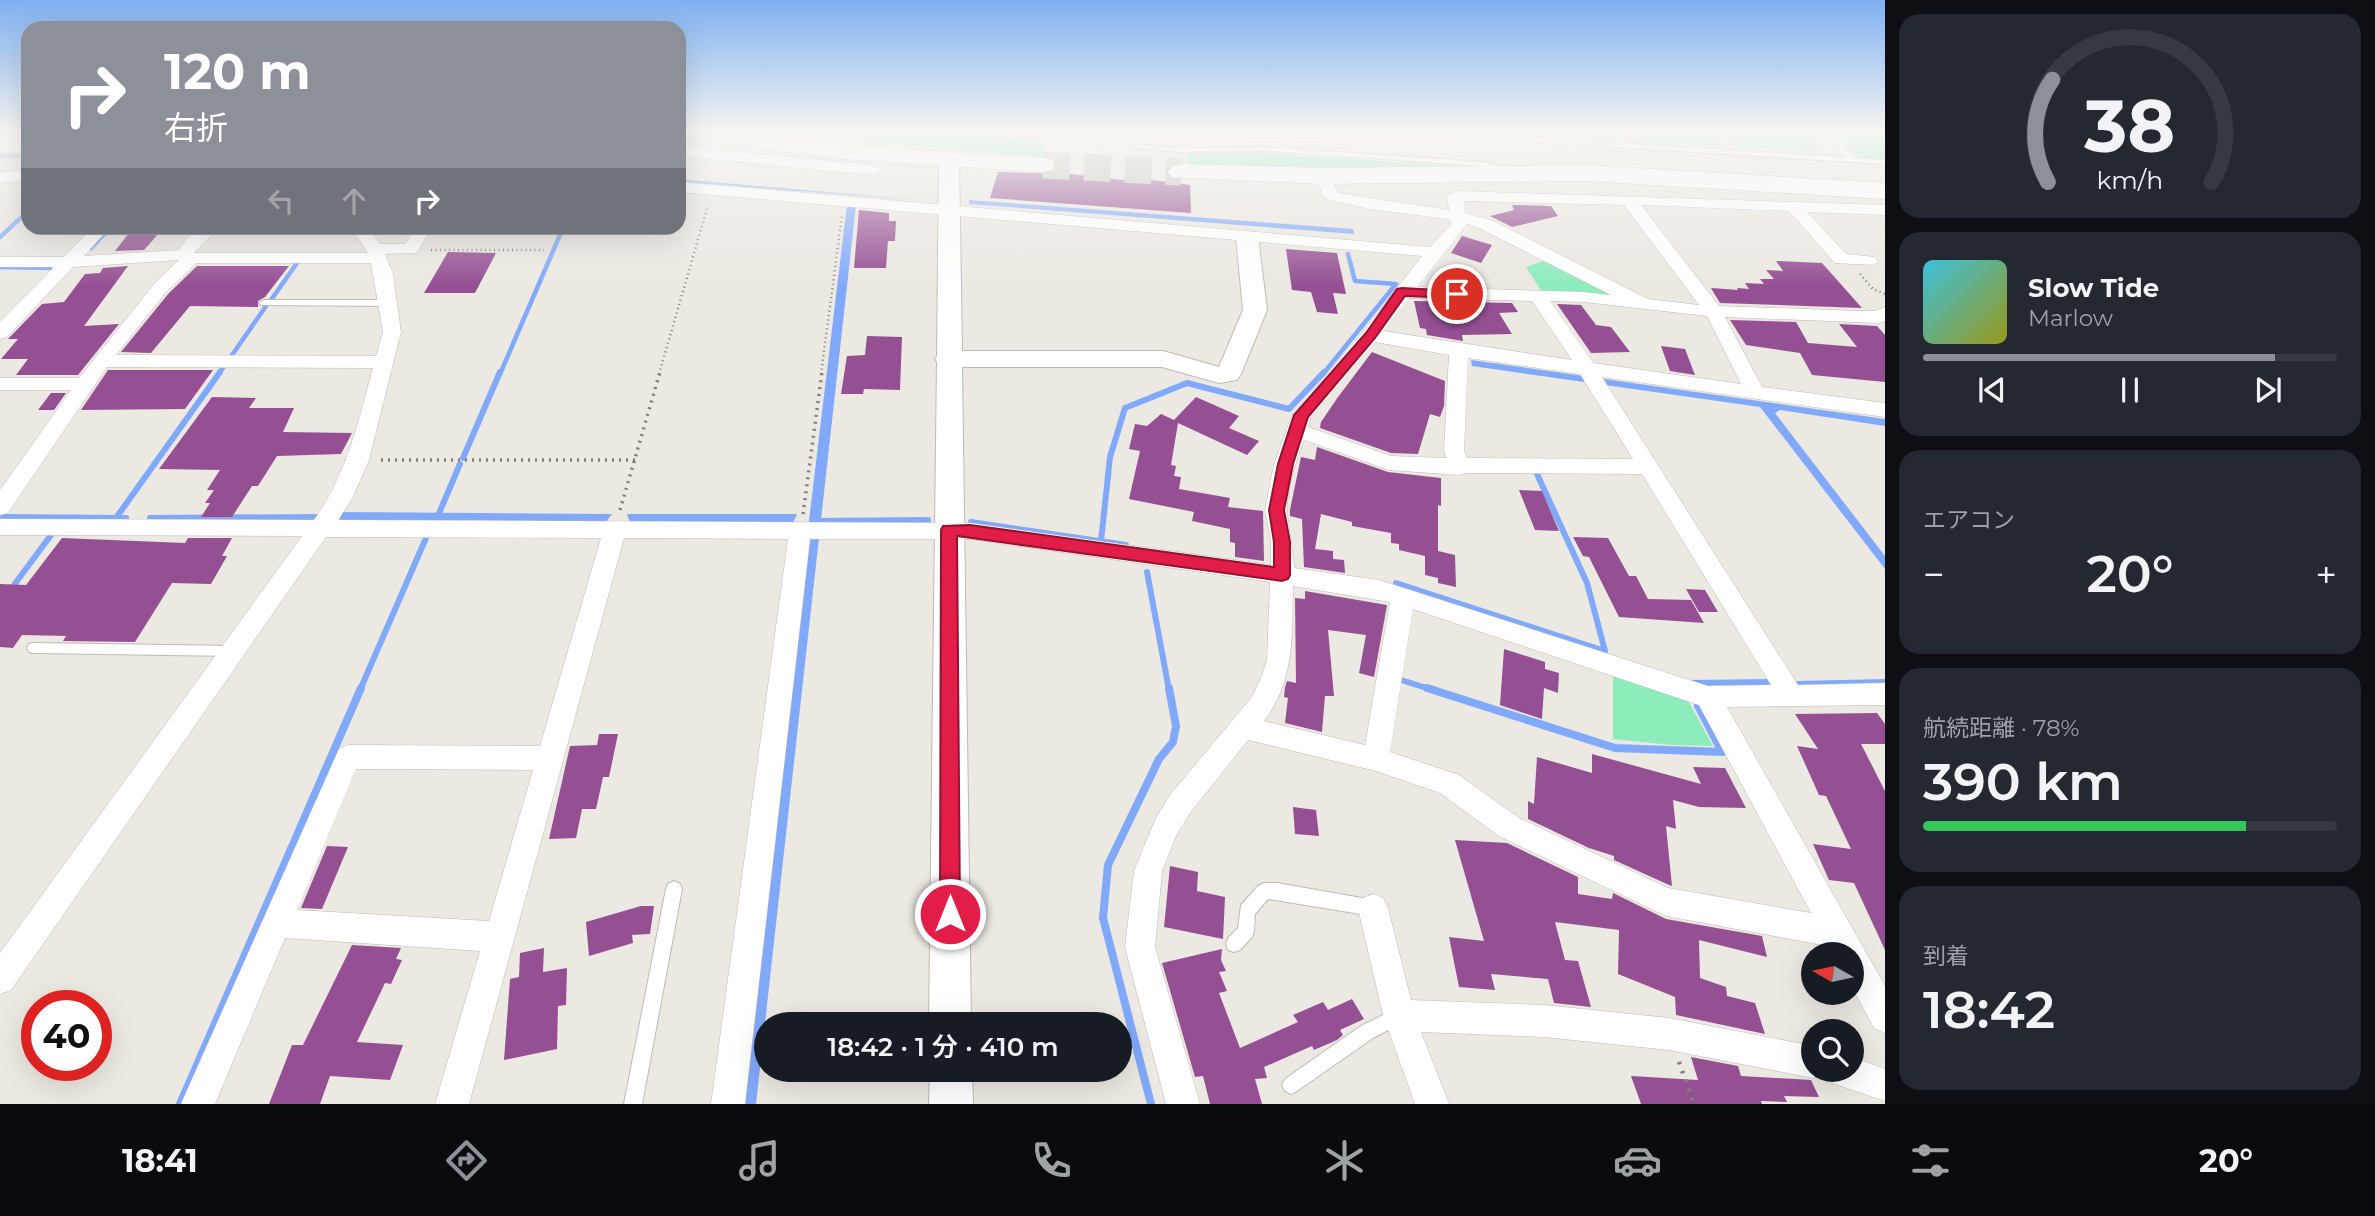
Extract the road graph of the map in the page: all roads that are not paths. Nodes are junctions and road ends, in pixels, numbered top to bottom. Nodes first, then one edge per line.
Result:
1 (949, 183) edge
2 (1326, 183) edge
3 (1752, 183) edge
4 (686, 188) edge
5 (1885, 191) edge
6 (1629, 200) junction
7 (1795, 208) junction
8 (949, 209) junction
9 (1885, 210) edge
10 (1460, 216) junction
11 (94, 235) edge
12 (201, 235) edge
13 (364, 235) edge
14 (419, 235) edge
15 (1247, 237) junction
16 (1434, 252) junction
17 (376, 254) junction
18 (188, 257) junction
19 (1869, 261) dead end
20 (0, 262) edge
21 (67, 262) junction
22 (1402, 292) junction
23 (1539, 298) junction
24 (264, 303) dead end
25 (389, 303) junction
26 (1643, 304) junction
27 (1713, 311) junction
28 (1885, 312) edge
29 (0, 332) edge
30 (1371, 335) junction
31 (1458, 351) junction
32 (947, 359) junction
33 (101, 361) junction
34 (386, 362) junction
35 (1591, 376) junction
36 (0, 384) edge
37 (84, 384) junction
38 (1756, 393) junction
39 (1885, 410) edge
40 (1296, 430) junction
41 (1647, 467) junction
42 (1459, 468) junction
43 (0, 507) edge
44 (0, 527) edge
45 (321, 527) junction
46 (615, 529) junction
47 (812, 530) junction
48 (949, 530) junction
49 (1282, 575) junction
50 (1403, 597) junction
51 (34, 648) dead end
52 (234, 650) junction
53 (1885, 694) edge
54 (1791, 695) junction
55 (1708, 697) junction
56 (1242, 727) junction
57 (550, 758) junction
58 (1376, 759) junction
59 (674, 888) dead end
60 (1373, 908) joint
61 (276, 923) junction
62 (499, 937) junction
63 (1823, 942) edge
64 (1843, 942) edge
65 (1234, 944) dead end
66 (0, 978) edge
67 (1864, 980) edge
68 (950, 1012) edge
69 (1399, 1015) junction
70 (1885, 1017) edge
71 (1801, 1060) edge
72 (1864, 1078) edge
73 (951, 1082) edge
74 (1291, 1085) dead end
75 (1885, 1085) edge
76 (198, 1104) edge
77 (452, 1104) edge
78 (634, 1104) edge
79 (728, 1104) edge
80 (951, 1104) edge
81 (1183, 1104) edge
82 (1432, 1104) edge

1 - 8 street
2 - 10 street
3 - 5 main road
4 - 8 street
6 - 7 street
6 - 10 street
6 - 27 street
7 - 9 street
7 - 19 street
8 - 15 street
8 - 32 street
10 - 16 street
10 - 26 street
11 - 21 street
12 - 18 street
13 - 17 street
14 - 17 street
15 - 16 street
15 - 32 street
16 - 22 street
17 - 18 street
17 - 25 street
18 - 21 street
18 - 33 street
20 - 21 street
21 - 29 street
22 - 23 street
22 - 30 street
23 - 26 street
23 - 35 street
24 - 25 lane
25 - 34 street
26 - 27 street
27 - 28 street
27 - 38 street
30 - 31 street
30 - 40 street
31 - 35 street
31 - 42 street
32 - 48 street
33 - 34 street
33 - 37 street
34 - 45 street
35 - 38 street
35 - 41 street
36 - 37 street
37 - 43 street
38 - 39 street
40 - 42 street
40 - 49 street
41 - 42 street
41 - 54 street
44 - 45 street
45 - 46 street
45 - 52 street
46 - 47 street
46 - 57 street
47 - 48 street
47 - 79 street
48 - 49 street
48 - 68 street
49 - 50 street
49 - 56 street
50 - 55 street
50 - 58 street
51 - 52 lane
52 - 66 street
53 - 54 street
54 - 55 street
55 - 64 street
56 - 58 street
56 - 81 street
57 - 61 street
57 - 62 street
58 - 63 street
59 - 78 lane
60 - 65 lane
60 - 69 street
61 - 62 street
61 - 76 street
62 - 77 street
67 - 70 street
69 - 71 street
69 - 74 lane
69 - 82 street
72 - 75 street
73 - 80 street

